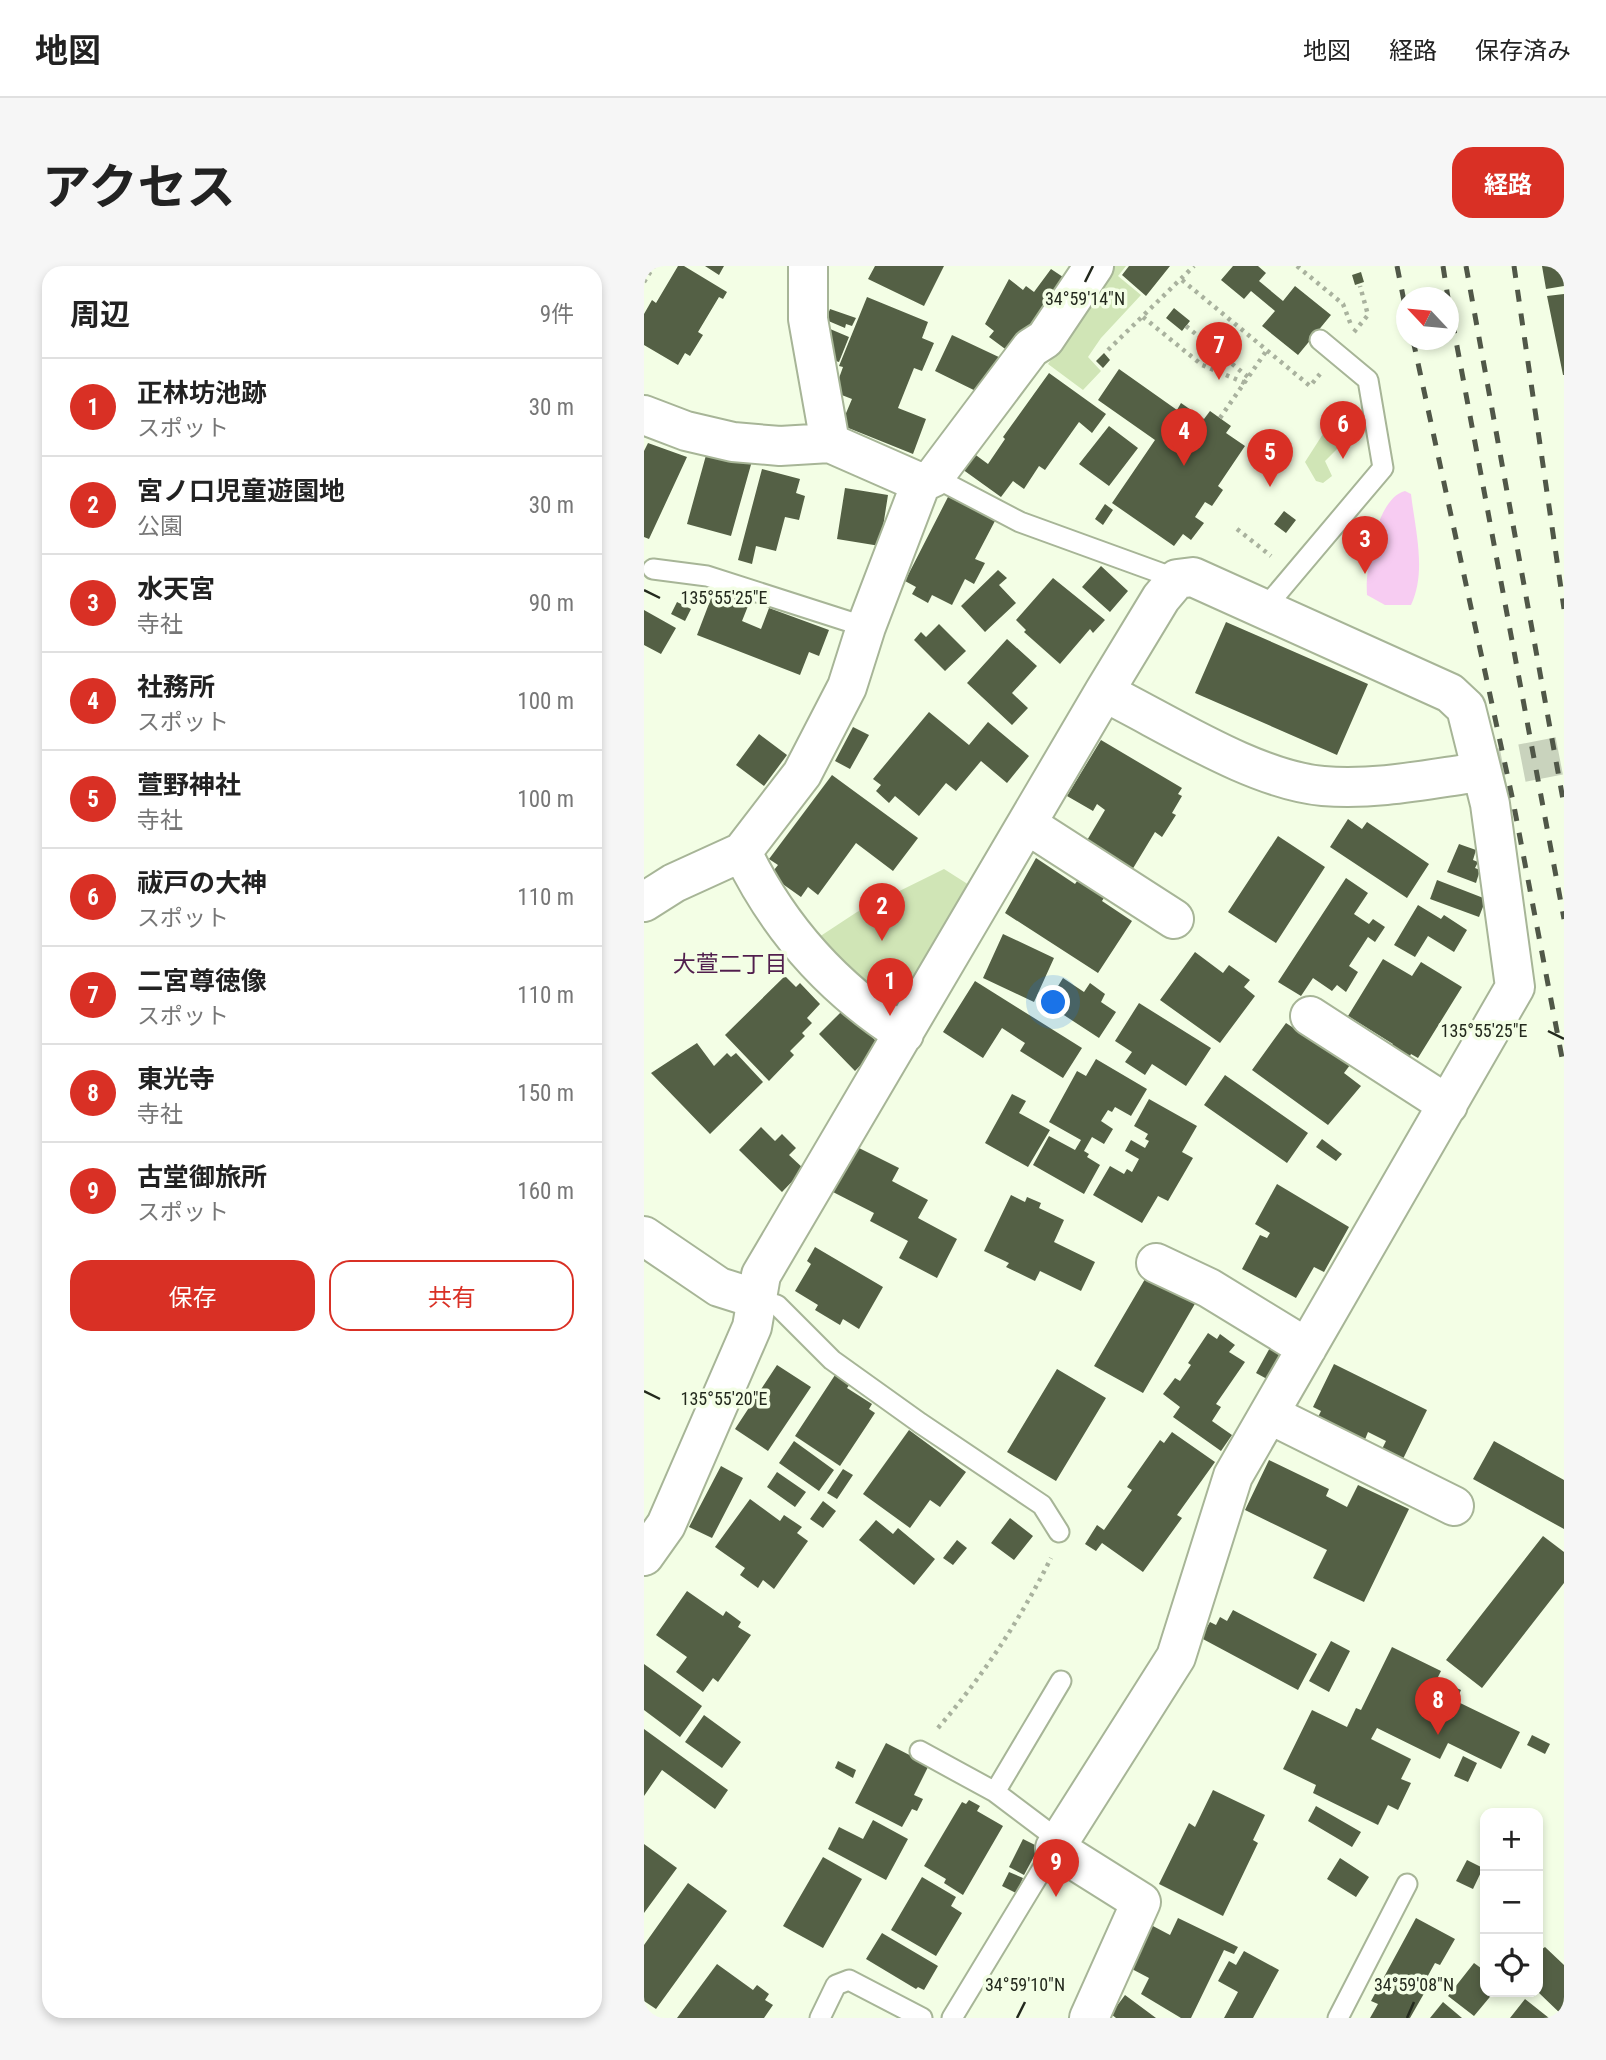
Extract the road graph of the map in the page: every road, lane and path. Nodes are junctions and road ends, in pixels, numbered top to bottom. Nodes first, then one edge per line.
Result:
1 (654, 266) edge
2 (808, 266) edge
3 (1094, 266) edge
4 (1194, 266) edge
5 (1297, 266) edge
6 (1182, 280) junction
7 (644, 282) edge
8 (1360, 286) dead end
9 (1143, 317) junction
10 (1186, 326) dead end
11 (1354, 333) junction
12 (1320, 340) dead end
13 (1108, 350) dead end
14 (1267, 350) junction
15 (1337, 354) junction
16 (1247, 380) junction
17 (644, 415) edge
18 (1220, 418) dead end
19 (830, 443) junction
20 (928, 480) junction
21 (1237, 529) dead end
22 (653, 569) dead end
23 (1294, 573) junction
24 (1177, 579) junction
25 (1264, 609) junction
26 (866, 627) junction
27 (1104, 692) junction
28 (1466, 774) tunnel mouth
29 (1028, 825) junction
30 (742, 852) junction
31 (644, 902) edge
32 (1174, 919) dead end
33 (1310, 1016) dead end
34 (904, 1034) junction
35 (1448, 1105) junction
36 (644, 1236) edge
37 (1157, 1263) dead end
38 (757, 1299) junction
39 (1307, 1348) junction
40 (1269, 1414) junction
41 (1454, 1506) dead end
42 (1059, 1532) joint
43 (644, 1556) edge
44 (1061, 1681) dead end
45 (920, 1751) joint
46 (995, 1792) junction
47 (1057, 1844) junction
48 (1407, 1884) dead end
49 (820, 2018) edge
50 (922, 2018) edge
51 (952, 2018) edge
52 (1090, 2018) edge
53 (1338, 2018) edge

1 - 7 path
2 - 19 street
3 - 20 street
4 - 6 path
5 - 11 path
6 - 9 path
6 - 14 path
8 - 11 path
9 - 13 path
9 - 16 path
10 - 16 path
11 - 15 path
12 - 15 lane
14 - 15 path
14 - 16 path
15 - 23 lane
16 - 18 path
17 - 19 street
19 - 20 street
20 - 24 lane
20 - 26 street
21 - 23 path
22 - 26 lane
23 - 25 lane
24 - 25 street
24 - 27 street
25 - 35 street
26 - 30 street
27 - 28 street
27 - 29 street
29 - 32 street
29 - 34 street
30 - 31 street
30 - 34 street
33 - 35 street
34 - 38 street
35 - 39 street
36 - 38 street
37 - 39 street
38 - 42 lane
38 - 43 street
39 - 40 street
40 - 41 street
40 - 47 street
42 - 45 path
44 - 46 lane
45 - 46 lane
46 - 47 lane
47 - 51 lane
47 - 52 street
48 - 53 lane
49 - 50 lane

